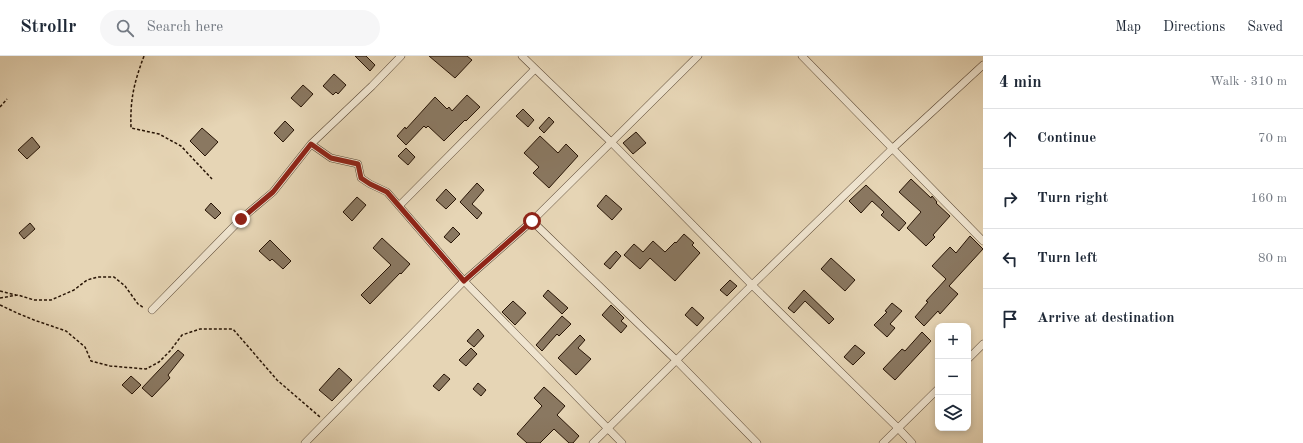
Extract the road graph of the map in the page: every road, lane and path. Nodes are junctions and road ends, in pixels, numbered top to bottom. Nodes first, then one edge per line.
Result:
1 (144, 56) edge
2 (401, 56) edge
3 (522, 56) edge
4 (698, 56) edge
5 (802, 56) edge
6 (983, 65) edge
7 (536, 69) junction
8 (6, 99) dead end
9 (0, 107) edge
10 (611, 142) junction
11 (311, 144) junction
12 (893, 148) junction
13 (212, 179) dead end
14 (399, 206) junction
15 (532, 221) junction
16 (983, 241) edge
17 (464, 281) junction
18 (752, 285) junction
19 (0, 292) edge
20 (18, 295) junction
21 (0, 298) edge
22 (0, 304) edge
23 (152, 310) joint
24 (983, 344) edge
25 (971, 356) edge
26 (676, 360) junction
27 (935, 392) edge
28 (326, 422) junction
29 (608, 428) junction
30 (898, 428) junction
31 (305, 443) edge
32 (593, 443) edge
33 (622, 443) edge
34 (757, 443) edge
35 (883, 443) edge
36 (912, 443) edge

1 - 13 path
2 - 11 street
3 - 7 street
4 - 10 street
5 - 12 street
6 - 12 street
7 - 10 street
7 - 14 street
8 - 9 path
10 - 15 street
10 - 18 street
11 - 14 street
11 - 23 street
12 - 16 street
12 - 18 street
14 - 17 street
15 - 17 street
15 - 26 street
17 - 28 street
17 - 29 street
18 - 26 street
18 - 30 street
19 - 20 path
20 - 21 path
20 - 23 path
22 - 28 path
24 - 25 street
26 - 29 street
26 - 34 street
27 - 30 street
28 - 31 street
29 - 32 street
29 - 33 street
30 - 35 street
30 - 36 street

